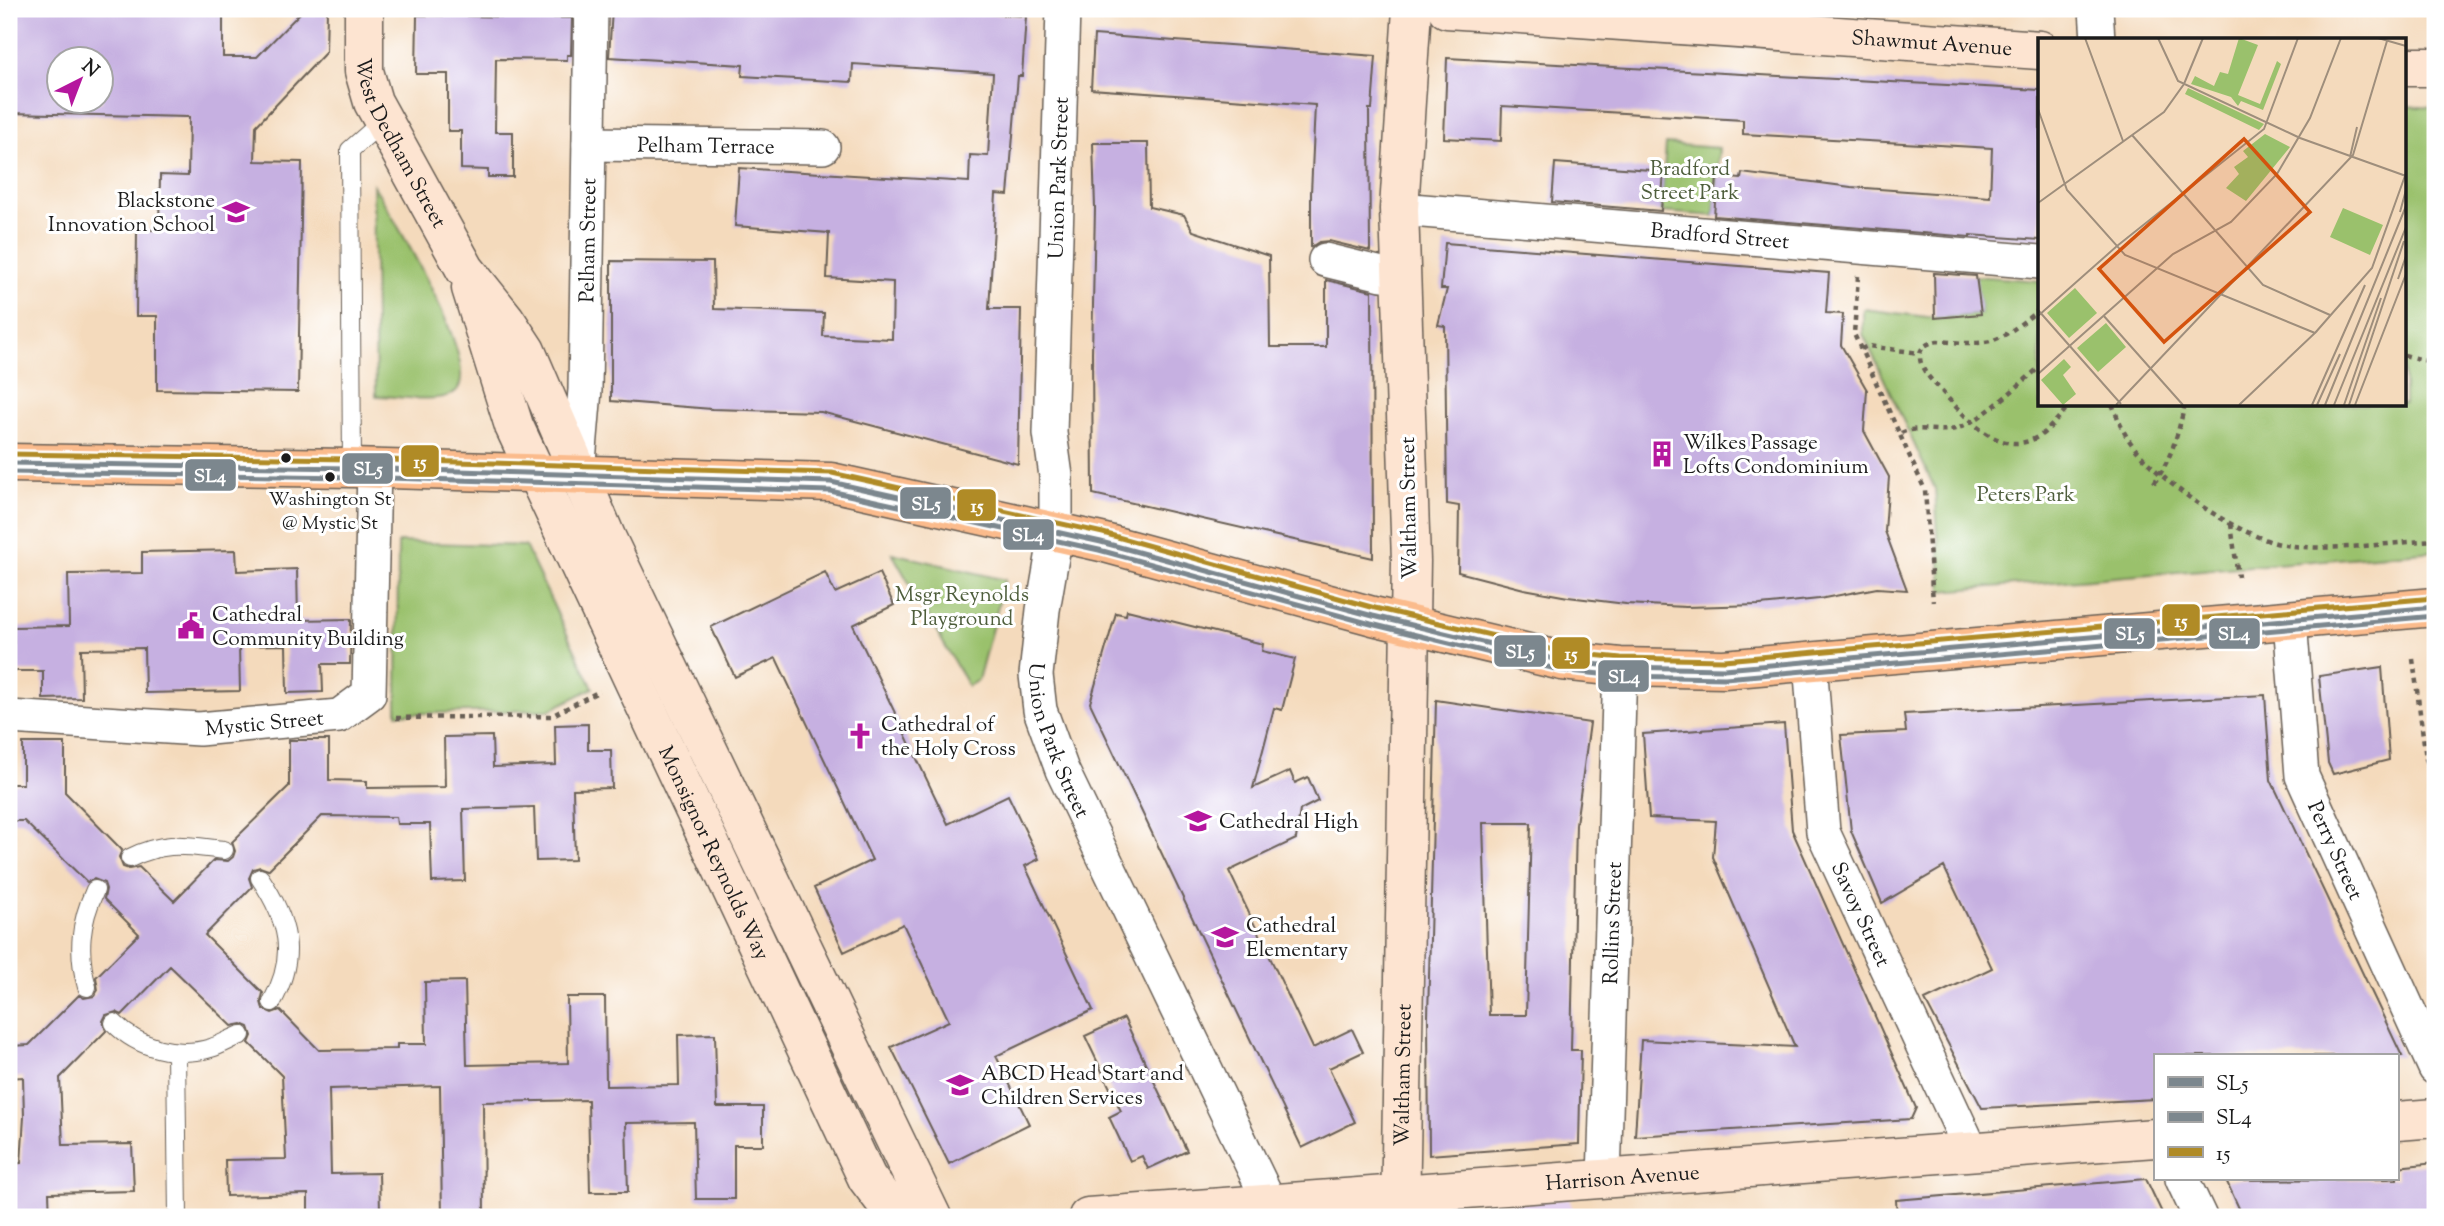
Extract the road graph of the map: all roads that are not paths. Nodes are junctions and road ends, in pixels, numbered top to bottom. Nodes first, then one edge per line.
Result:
1 (364, 9) edge
2 (591, 9) edge
3 (1063, 9) edge
4 (1412, 9) edge
5 (1447, 9) edge
6 (2096, 9) edge
7 (1760, 20) edge
8 (2098, 38) edge
9 (2038, 50) edge
10 (2406, 67) edge
11 (2435, 67) edge
12 (383, 121) junction
13 (589, 144) junction
14 (823, 147) dead end
15 (1399, 209) junction
16 (1325, 260) dead end
17 (2038, 262) edge
18 (465, 269) junction
19 (1382, 274) dead end
20 (9, 463) edge
21 (363, 468) junction
22 (535, 472) junction
23 (578, 473) junction
24 (1056, 534) junction
25 (2435, 607) edge
26 (2290, 620) junction
27 (1409, 624) junction
28 (1810, 661) junction
29 (1620, 667) junction
30 (9, 717) edge
31 (224, 850) dead end
32 (130, 858) dead end
33 (260, 878) dead end
34 (95, 891) dead end
35 (87, 987) dead end
36 (272, 1002) dead end
37 (114, 1023) dead end
38 (241, 1035) dead end
39 (176, 1052) junction
40 (2435, 1068) edge
41 (2435, 1118) edge
42 (2398, 1121) edge
43 (2154, 1138) edge
44 (1972, 1152) junction
45 (1604, 1179) junction
46 (2182, 1180) edge
47 (1400, 1206) edge
48 (1271, 1211) edge
49 (178, 1217) edge
50 (912, 1217) edge
51 (932, 1217) edge
52 (1088, 1217) edge
53 (2200, 1217) edge

1 - 12 main road, West Dedham Street
2 - 13 street, Pelham Street
3 - 24 street, Union Park Street
4 - 15 main road, Waltham Street
5 - 7 main road, Shawmut Avenue
6 - 8 street
7 - 9 main road, Shawmut Avenue
10 - 11 main road
12 - 18 main road, West Dedham Street
12 - 21 lane
13 - 14 street, Pelham Terrace
13 - 23 street, Pelham Street
15 - 17 street, Bradford Street
15 - 27 main road, Waltham Street
16 - 19 street
18 - 22 main road, West Dedham Street
18 - 23 main road, West Dedham Street
20 - 21 main road
21 - 22 main road
21 - 30 street, Mystic Street
22 - 23 main road
22 - 50 main road, Monsignor Reynolds Way
23 - 24 main road
23 - 51 main road, Monsignor Reynolds Way
24 - 27 main road
24 - 48 street, Union Park Street
25 - 26 main road
26 - 28 main road
26 - 40 street, Perry Street
27 - 29 main road
27 - 47 main road, Waltham Street
28 - 29 main road
28 - 44 street, Savoy Street
29 - 45 street, Rollins Street
31 - 32 lane
33 - 36 lane
34 - 35 lane
37 - 39 lane
38 - 39 lane
39 - 49 lane
41 - 42 main road
43 - 44 main road, Harrison Avenue
44 - 45 main road, Harrison Avenue
45 - 47 main road, Harrison Avenue
46 - 53 street
47 - 48 main road, Harrison Avenue
48 - 52 main road, Harrison Avenue

